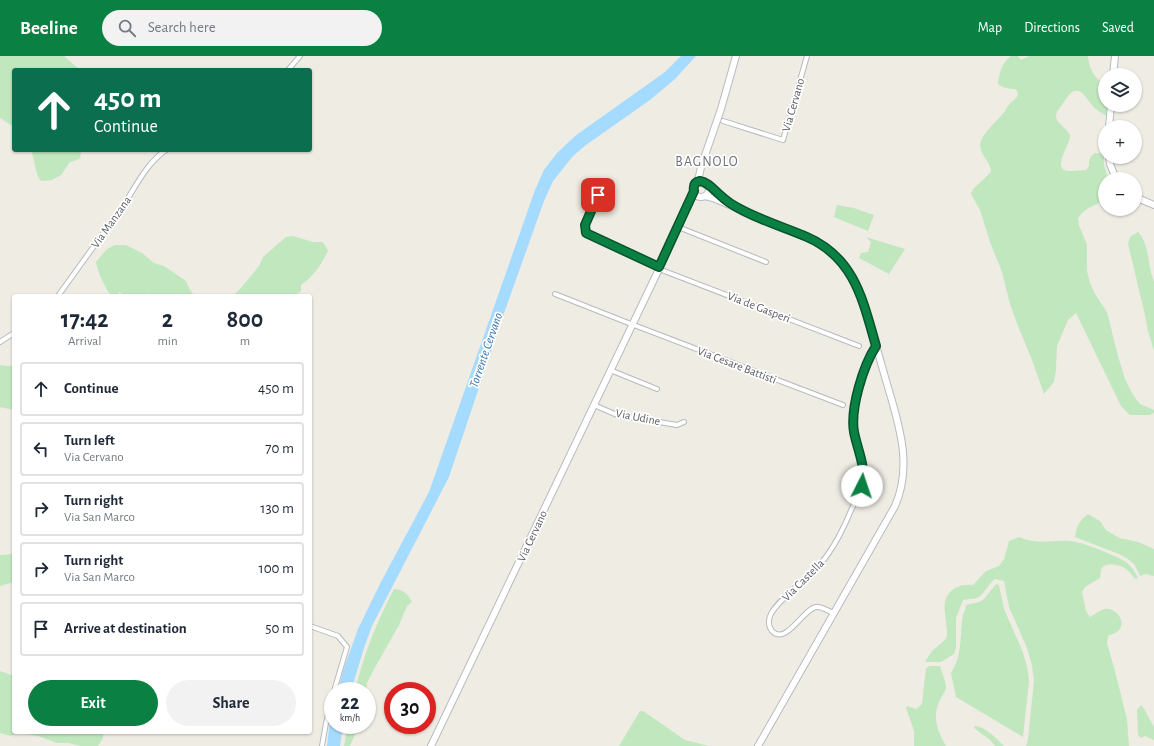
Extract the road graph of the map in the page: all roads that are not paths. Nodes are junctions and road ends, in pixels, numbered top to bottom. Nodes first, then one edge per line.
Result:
1 (300, 56) edge
2 (736, 56) edge
3 (807, 56) edge
4 (1115, 56) edge
5 (290, 68) edge
6 (1114, 68) edge
7 (723, 121) dead end
8 (164, 152) edge
9 (703, 161) junction
10 (698, 181) junction
11 (708, 184) junction
12 (694, 191) junction
13 (598, 195) dead end
14 (703, 196) junction
15 (1142, 200) edge
16 (1154, 205) edge
17 (685, 209) junction
18 (741, 210) junction
19 (678, 227) junction
20 (766, 262) dead end
21 (659, 268) junction
22 (59, 294) edge
23 (555, 294) dead end
24 (632, 325) junction
25 (12, 334) edge
26 (0, 342) edge
27 (860, 346) dead end
28 (876, 346) junction
29 (610, 370) junction
30 (657, 389) dead end
31 (594, 405) junction
32 (843, 405) dead end
33 (684, 422) dead end
34 (833, 613) junction
35 (312, 627) edge
36 (337, 682) edge
37 (324, 734) edge
38 (322, 746) edge
39 (431, 746) edge
40 (758, 746) edge

1 - 5 street
2 - 9 main road
3 - 7 street, Via Cervano
4 - 6 main road
8 - 22 street, Via Manzana
9 - 10 main road
9 - 11 main road
10 - 11 main road
10 - 12 main road
11 - 14 main road
11 - 18 main road
12 - 14 main road
12 - 17 main road, Via Cervano
13 - 21 street, Via de Gasperi
14 - 17 main road
14 - 18 main road
15 - 16 main road
17 - 19 main road, Via Cervano
18 - 28 main road
19 - 20 street
19 - 21 main road, Via Cervano
21 - 24 main road, Via Cervano
21 - 27 street, Via de Gasperi
23 - 24 street
24 - 29 main road, Via Cervano
24 - 32 street, Via Cesare Battisti
25 - 26 street
28 - 34 main road
28 - 34 street, Via Castella
29 - 30 street
29 - 31 main road, Via Cervano
31 - 33 street, Via Udine
31 - 39 main road, Via Cervano
34 - 40 main road
35 - 36 street
37 - 38 street

